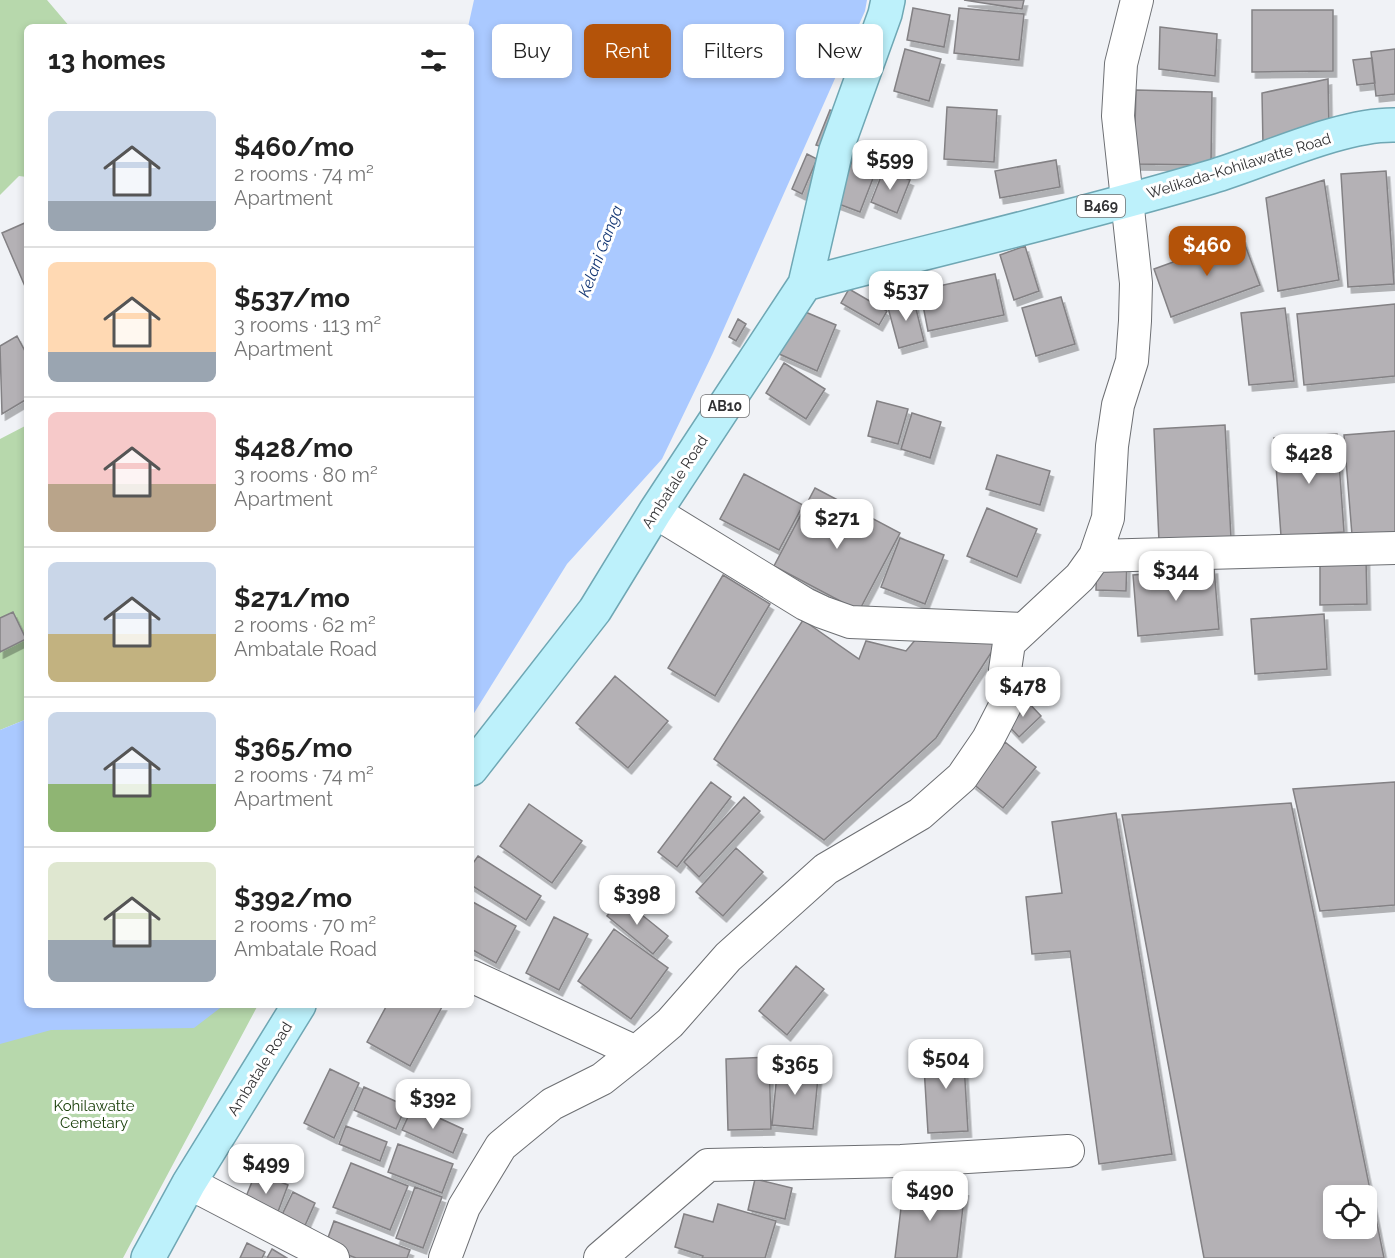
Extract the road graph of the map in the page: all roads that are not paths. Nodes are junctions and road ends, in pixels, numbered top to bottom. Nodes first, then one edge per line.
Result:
1 (888, 0) edge
2 (1137, 0) edge
3 (1395, 125) edge
4 (1128, 199) junction
5 (805, 284) junction
6 (655, 512) junction
7 (1395, 548) edge
8 (1095, 556) junction
9 (1022, 629) junction
10 (474, 765) edge
11 (474, 977) edge
12 (297, 1008) edge
13 (636, 1052) junction
14 (1068, 1151) dead end
15 (189, 1183) junction
16 (148, 1258) edge
17 (333, 1258) edge
18 (445, 1258) edge
19 (600, 1258) edge

1 - 5 main road, Ambatale Road / AB10
2 - 4 street
3 - 4 main road, Welikada-Kohilawatte Road / B469
4 - 5 main road, Welikada-Kohilawatte Road / B469
4 - 8 street
5 - 6 main road, Ambatale Road / AB10
6 - 9 street
6 - 10 main road, Ambatale Road / AB10
7 - 8 street
8 - 9 street
9 - 13 street
11 - 13 street
12 - 15 main road, Ambatale Road
13 - 18 street
14 - 19 street
15 - 16 main road, Ambatale Road
15 - 17 street

